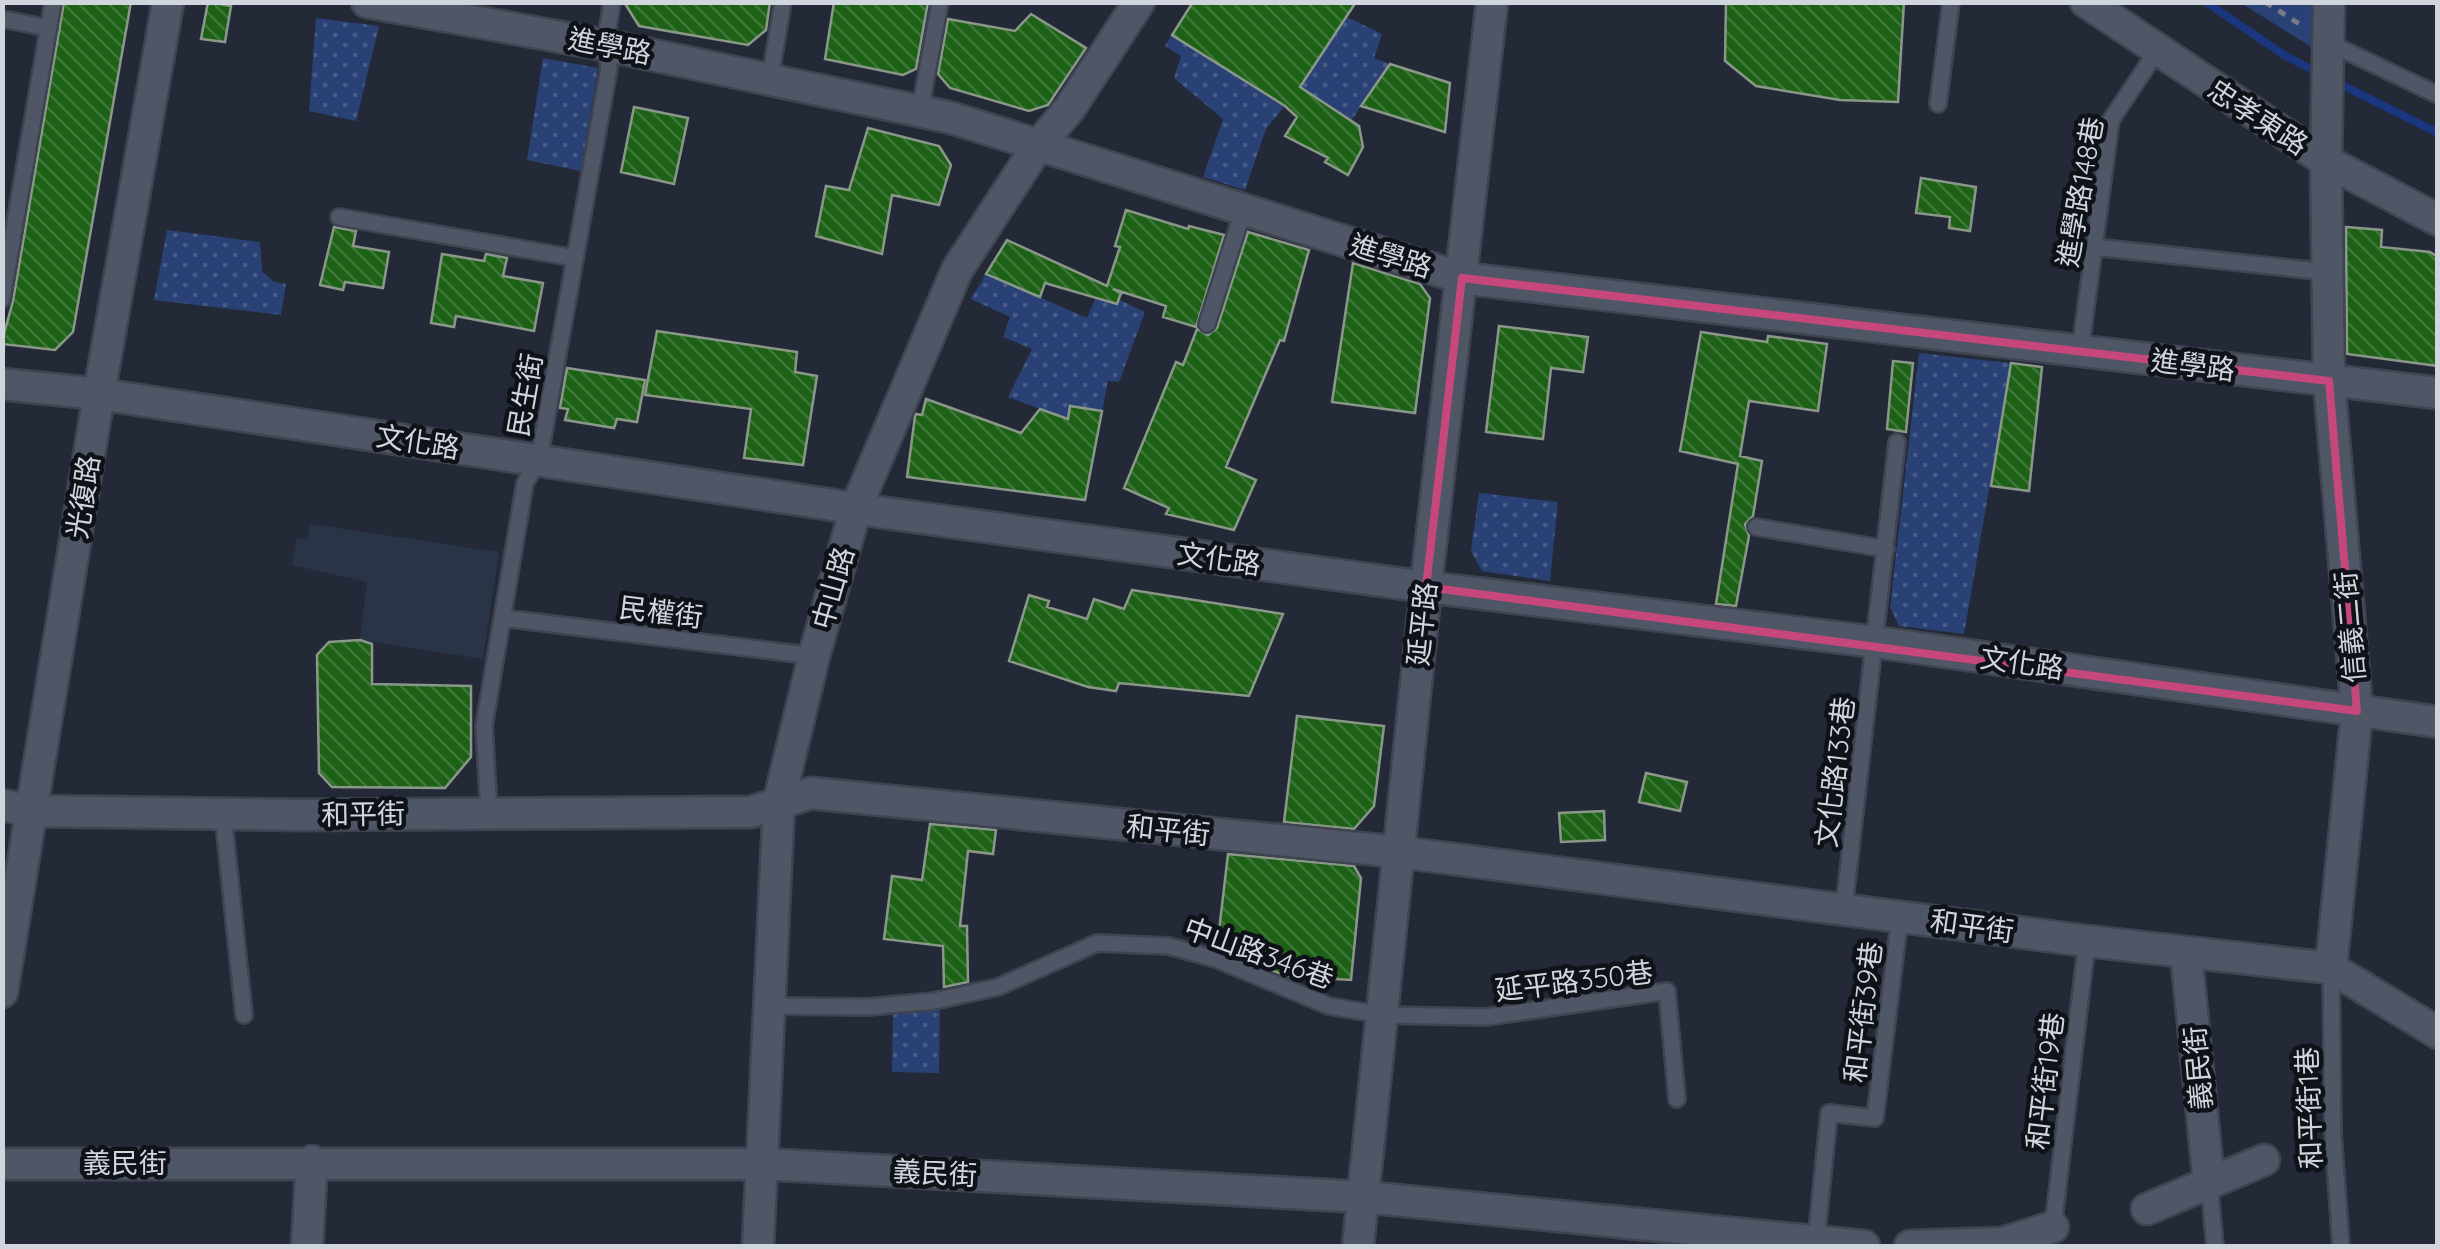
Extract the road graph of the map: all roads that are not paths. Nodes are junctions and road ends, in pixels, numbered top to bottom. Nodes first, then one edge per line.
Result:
1 (53, 2) edge
2 (168, 2) edge
3 (367, 2) edge
4 (612, 2) edge
5 (783, 2) edge
6 (940, 2) edge
7 (1139, 2) edge
8 (1492, 2) edge
9 (1951, 2) edge
10 (2086, 2) edge
11 (2328, 2) edge
12 (2, 19) edge
13 (49, 28) junction
14 (2328, 42) junction
15 (606, 45) junction
16 (2157, 51) junction
17 (770, 78) junction
18 (2438, 95) edge
19 (1938, 104) dead end
20 (920, 112) junction
21 (1036, 147) junction
22 (2326, 161) junction
23 (1243, 211) junction
24 (339, 218) dead end
25 (2438, 220) edge
26 (2094, 248) junction
27 (575, 258) junction
28 (2327, 272) junction
29 (1462, 278) junction
30 (2, 299) edge
31 (1207, 324) dead end
32 (2080, 352) junction
33 (2328, 381) junction
34 (2, 384) edge
35 (2438, 392) edge
36 (100, 394) junction
37 (1897, 442) dead end
38 (539, 460) junction
39 (856, 508) junction
40 (1756, 527) dead end
41 (1886, 549) junction
42 (1426, 587) junction
43 (502, 618) junction
44 (1876, 642) junction
45 (814, 656) junction
46 (2358, 710) junction
47 (2438, 722) edge
48 (778, 800) junction
49 (17, 808) edge
50 (489, 812) junction
51 (224, 814) junction
52 (1398, 852) junction
53 (1844, 908) junction
54 (1900, 916) junction
55 (2087, 941) junction
56 (2186, 952) junction
57 (2331, 968) junction
58 (2, 992) edge
59 (769, 1006) junction
60 (244, 1015) dead end
61 (1382, 1015) junction
62 (2438, 1033) edge
63 (1678, 1099) dead end
64 (2264, 1160) dead end
65 (312, 1162) junction
66 (2, 1164) edge
67 (762, 1164) junction
68 (2209, 1183) junction
69 (1364, 1197) junction
70 (2147, 1210) dead end
71 (2053, 1227) joint
72 (1816, 1242) junction
73 (307, 1246) edge
74 (758, 1246) edge
75 (1358, 1246) edge
76 (1864, 1246) edge
77 (1910, 1246) edge
78 (2214, 1246) edge
79 (2340, 1246) edge

1 - 13 lane
2 - 36 street, 光復路
3 - 15 street, 進學路
4 - 15 lane, 民生街
5 - 17 lane
6 - 20 lane
7 - 21 street, 中山路
8 - 29 street, 延平路
9 - 19 lane
10 - 16 street, 忠孝東路
11 - 14 street
12 - 13 lane
13 - 30 lane
14 - 18 lane
14 - 22 street, 信義二街
15 - 17 street, 進學路
15 - 27 lane, 民生街
16 - 22 street, 忠孝東路
16 - 26 lane, 進學路148巷
17 - 20 street, 進學路
20 - 21 street, 進學路
21 - 23 street, 進學路
21 - 39 street, 中山路
22 - 25 street, 忠孝東路
22 - 28 street, 信義二街
23 - 29 street, 進學路
23 - 31 lane
24 - 27 lane
26 - 28 lane
26 - 32 lane, 進學路148巷
27 - 38 lane, 民生街
28 - 33 street, 信義二街
29 - 32 street, 進學路
29 - 42 street, 延平路
32 - 33 street, 進學路
33 - 35 street, 進學路
33 - 46 street, 信義二街
34 - 36 street, 文化路
36 - 38 street, 文化路
36 - 49 street, 光復路
37 - 41 lane, 文化路133巷
38 - 39 street, 文化路
38 - 43 lane, 民生街
39 - 42 street, 文化路
39 - 45 street, 中山路
40 - 41 lane
41 - 44 lane, 文化路133巷
42 - 44 street, 文化路
42 - 52 street, 延平路
43 - 45 lane, 民權街
43 - 50 lane, 民生街
44 - 46 street, 文化路
44 - 53 lane, 文化路133巷
45 - 48 street, 中山路
46 - 47 street, 文化路
46 - 57 street, 信義二街
48 - 50 street, 和平街
48 - 52 street, 和平街
48 - 59 street, 中山路
49 - 51 street, 和平街
49 - 58 street, 光復路
50 - 51 street, 和平街
51 - 60 lane
52 - 53 street, 和平街
52 - 61 street, 延平路
53 - 54 street, 和平街
54 - 55 street, 和平街
54 - 72 lane, 和平街39巷
55 - 56 street, 和平街
55 - 71 lane, 和平街19巷
56 - 57 street, 和平街
56 - 68 street, 義民街
57 - 62 street
57 - 79 lane, 和平街1巷
59 - 61 lane, 中山路346巷
59 - 67 street, 中山路
61 - 63 lane, 延平路350巷
61 - 69 street, 延平路
64 - 68 street
65 - 66 street, 義民街
65 - 67 street, 義民街
65 - 73 street
67 - 69 street, 義民街
67 - 74 street, 中山路
68 - 70 street
68 - 78 lane
69 - 72 street, 義民街
69 - 75 street, 延平路
71 - 77 street
72 - 76 street, 義民街

